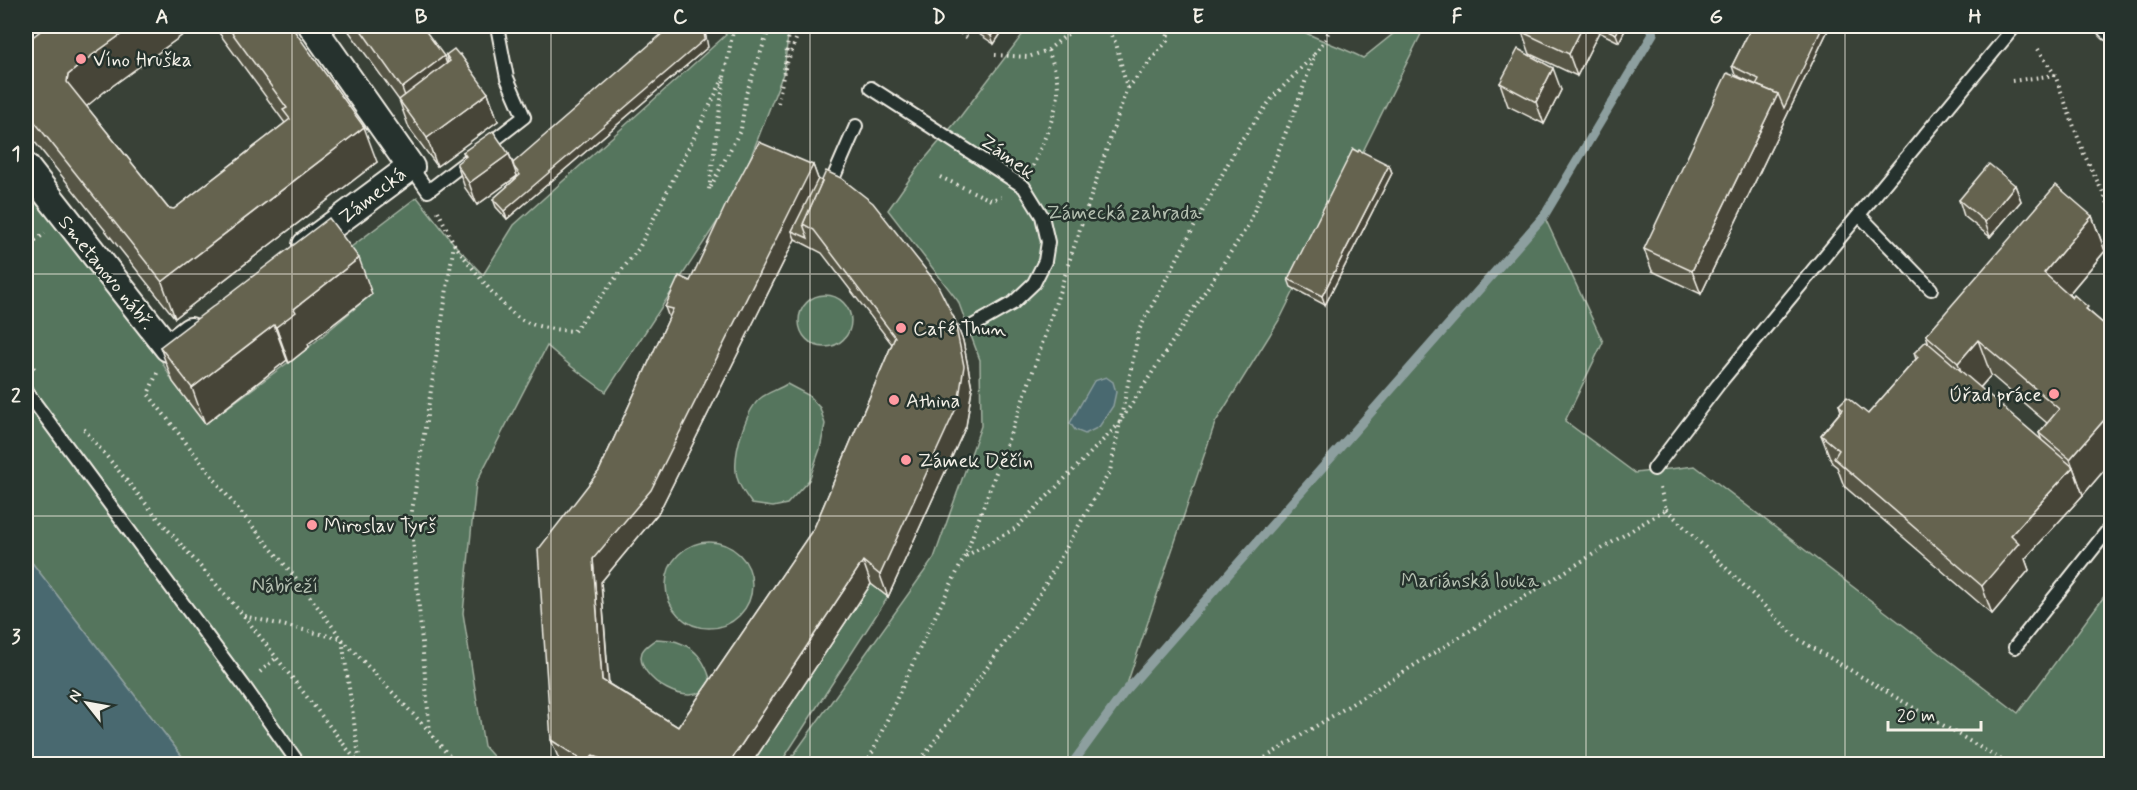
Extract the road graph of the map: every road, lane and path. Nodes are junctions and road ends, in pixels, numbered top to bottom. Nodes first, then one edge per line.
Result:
1 (312, 26) edge
2 (497, 26) edge
3 (734, 26) edge
4 (770, 26) edge
5 (790, 26) edge
6 (801, 26) edge
7 (951, 26) edge
8 (1077, 26) edge
9 (1104, 26) edge
10 (1169, 26) edge
11 (1331, 26) edge
12 (2015, 26) edge
13 (968, 38) dead end
14 (2038, 49) dead end
15 (1048, 50) junction
16 (1315, 54) junction
17 (995, 56) dead end
18 (784, 71) junction
19 (2055, 75) junction
20 (724, 77) junction
21 (2012, 81) dead end
22 (871, 88) dead end
23 (1127, 88) junction
24 (778, 103) dead end
25 (855, 126) dead end
26 (26, 167) edge
27 (411, 167) junction
28 (1031, 172) dead end
29 (940, 177) dead end
30 (428, 191) junction
31 (828, 191) edge
32 (1008, 195) dead end
33 (2108, 203) dead end
34 (1859, 215) junction
35 (31, 243) dead end
36 (454, 244) junction
37 (26, 248) edge
38 (290, 258) edge
39 (1931, 289) dead end
40 (2112, 318) edge
41 (206, 320) edge
42 (2100, 331) edge
43 (962, 332) dead end
44 (168, 348) junction
45 (26, 358) edge
46 (41, 376) dead end
47 (26, 391) edge
48 (78, 422) dead end
49 (1118, 425) junction
50 (1654, 469) joint
51 (1666, 509) junction
52 (2112, 525) edge
53 (965, 556) junction
54 (244, 616) junction
55 (342, 639) junction
56 (2015, 647) dead end
57 (430, 733) junction
58 (456, 764) edge
59 (299, 765) edge
60 (359, 765) edge
61 (867, 765) edge
62 (916, 765) edge
63 (1255, 765) edge
64 (2008, 765) edge

1 - 27 street, Zámecká
2 - 30 lane
3 - 20 path
4 - 20 path
5 - 18 path
6 - 18 path
7 - 13 path
8 - 15 path
9 - 23 path
10 - 23 path
11 - 16 path
12 - 34 lane
14 - 19 path
15 - 17 path
15 - 28 path
16 - 49 path
16 - 49 path
18 - 24 path
19 - 21 path
19 - 33 path
20 - 36 path
22 - 43 lane, Zámek, bridge
23 - 53 path
25 - 31 lane
26 - 44 street, Smetanovo nábř.
27 - 30 lane
27 - 38 street, Zámecká
29 - 32 path
30 - 36 path
34 - 39 lane
34 - 50 lane
35 - 37 path
36 - 57 path
40 - 42 path
41 - 44 street
44 - 55 path
45 - 46 path
47 - 59 lane
48 - 54 path
49 - 53 path
49 - 62 path
50 - 51 path
51 - 63 path
51 - 64 path
52 - 56 lane
53 - 61 path
54 - 55 path
54 - 60 path
55 - 57 path
55 - 60 path
57 - 58 path

